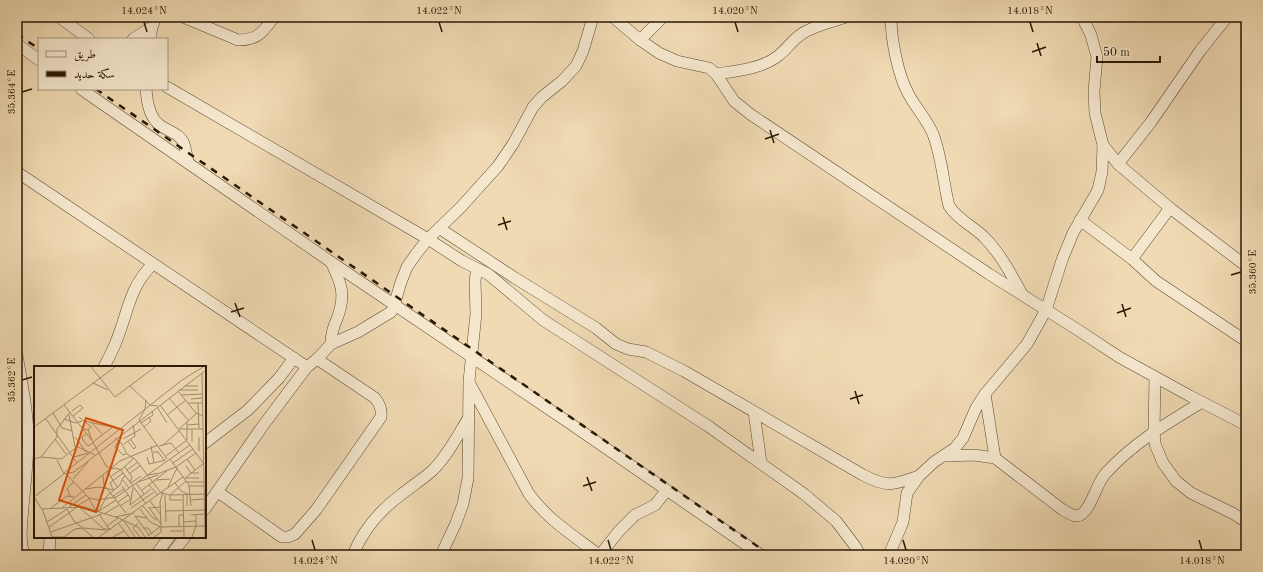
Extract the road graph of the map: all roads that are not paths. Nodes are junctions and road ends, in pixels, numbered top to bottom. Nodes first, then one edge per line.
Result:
1 (59, 17) edge
2 (183, 17) edge
3 (274, 17) edge
4 (593, 17) edge
5 (613, 17) edge
6 (663, 17) edge
7 (846, 17) edge
8 (891, 17) edge
9 (1082, 17) edge
10 (1227, 17) edge
11 (154, 22) edge
12 (88, 38) edge
13 (134, 38) edge
14 (150, 38) edge
15 (640, 40) junction
16 (17, 44) edge
17 (38, 59) edge
18 (716, 74) junction
19 (168, 89) edge
20 (82, 90) edge
21 (146, 90) edge
22 (1103, 146) junction
23 (188, 163) junction
24 (1118, 164) junction
25 (17, 172) edge
26 (1170, 208) junction
27 (1080, 220) junction
28 (438, 228) junction
29 (428, 239) junction
30 (1132, 260) junction
31 (331, 262) junction
32 (152, 264) junction
33 (1246, 266) edge
34 (477, 269) junction
35 (1024, 296) junction
36 (395, 304) junction
37 (1046, 310) junction
38 (1246, 341) edge
39 (331, 344) junction
40 (17, 355) edge
41 (471, 357) junction
42 (294, 358) junction
43 (317, 359) junction
44 (104, 366) edge
45 (307, 367) junction
46 (1155, 377) junction
47 (469, 381) junction
48 (986, 394) junction
49 (1202, 402) junction
50 (754, 412) junction
51 (469, 417) junction
52 (1246, 425) edge
53 (1154, 432) junction
54 (206, 442) edge
55 (946, 456) junction
56 (995, 458) junction
57 (761, 463) junction
58 (34, 472) edge
59 (919, 476) junction
60 (666, 491) junction
61 (218, 492) junction
62 (24, 495) junction
63 (206, 509) edge
64 (1246, 522) edge
65 (50, 538) edge
66 (168, 538) edge
67 (184, 538) edge
68 (24, 555) edge
69 (49, 555) edge
70 (156, 555) edge
71 (171, 555) edge
72 (353, 555) edge
73 (441, 555) edge
74 (600, 555) edge
75 (761, 555) edge
76 (860, 555) edge
77 (889, 555) edge

1 - 12 street
2 - 3 street
4 - 28 street
5 - 15 street
6 - 15 street
7 - 18 street
8 - 35 street
9 - 22 street
10 - 24 street
11 - 13 street
11 - 14 street
15 - 18 street
16 - 17 street
18 - 35 street
19 - 29 street
20 - 23 street
21 - 23 street
22 - 24 street
22 - 27 street
23 - 31 street
24 - 26 street
25 - 32 street
26 - 30 street
26 - 33 street
27 - 30 street
27 - 37 street
28 - 29 street
28 - 50 street
29 - 34 street
29 - 36 street
30 - 38 street
31 - 36 street
31 - 39 street
32 - 42 street
32 - 44 street
34 - 41 street
34 - 57 street
35 - 37 street
36 - 39 street
36 - 41 street
37 - 46 street
37 - 48 street
39 - 43 street
40 - 62 street
41 - 47 street
41 - 60 street
42 - 45 street
42 - 54 street
43 - 45 street
43 - 61 street
45 - 61 street
46 - 49 street
46 - 53 street
47 - 51 street
47 - 74 street
48 - 55 street
48 - 56 street
49 - 52 street
49 - 53 street
50 - 57 street
50 - 59 street
51 - 72 street
51 - 73 street
53 - 56 street
53 - 64 street
55 - 56 street
55 - 59 street
57 - 76 street
58 - 62 street
59 - 77 street
60 - 74 street
60 - 75 street
61 - 63 street
62 - 68 street
65 - 69 street
66 - 70 street
67 - 71 street

